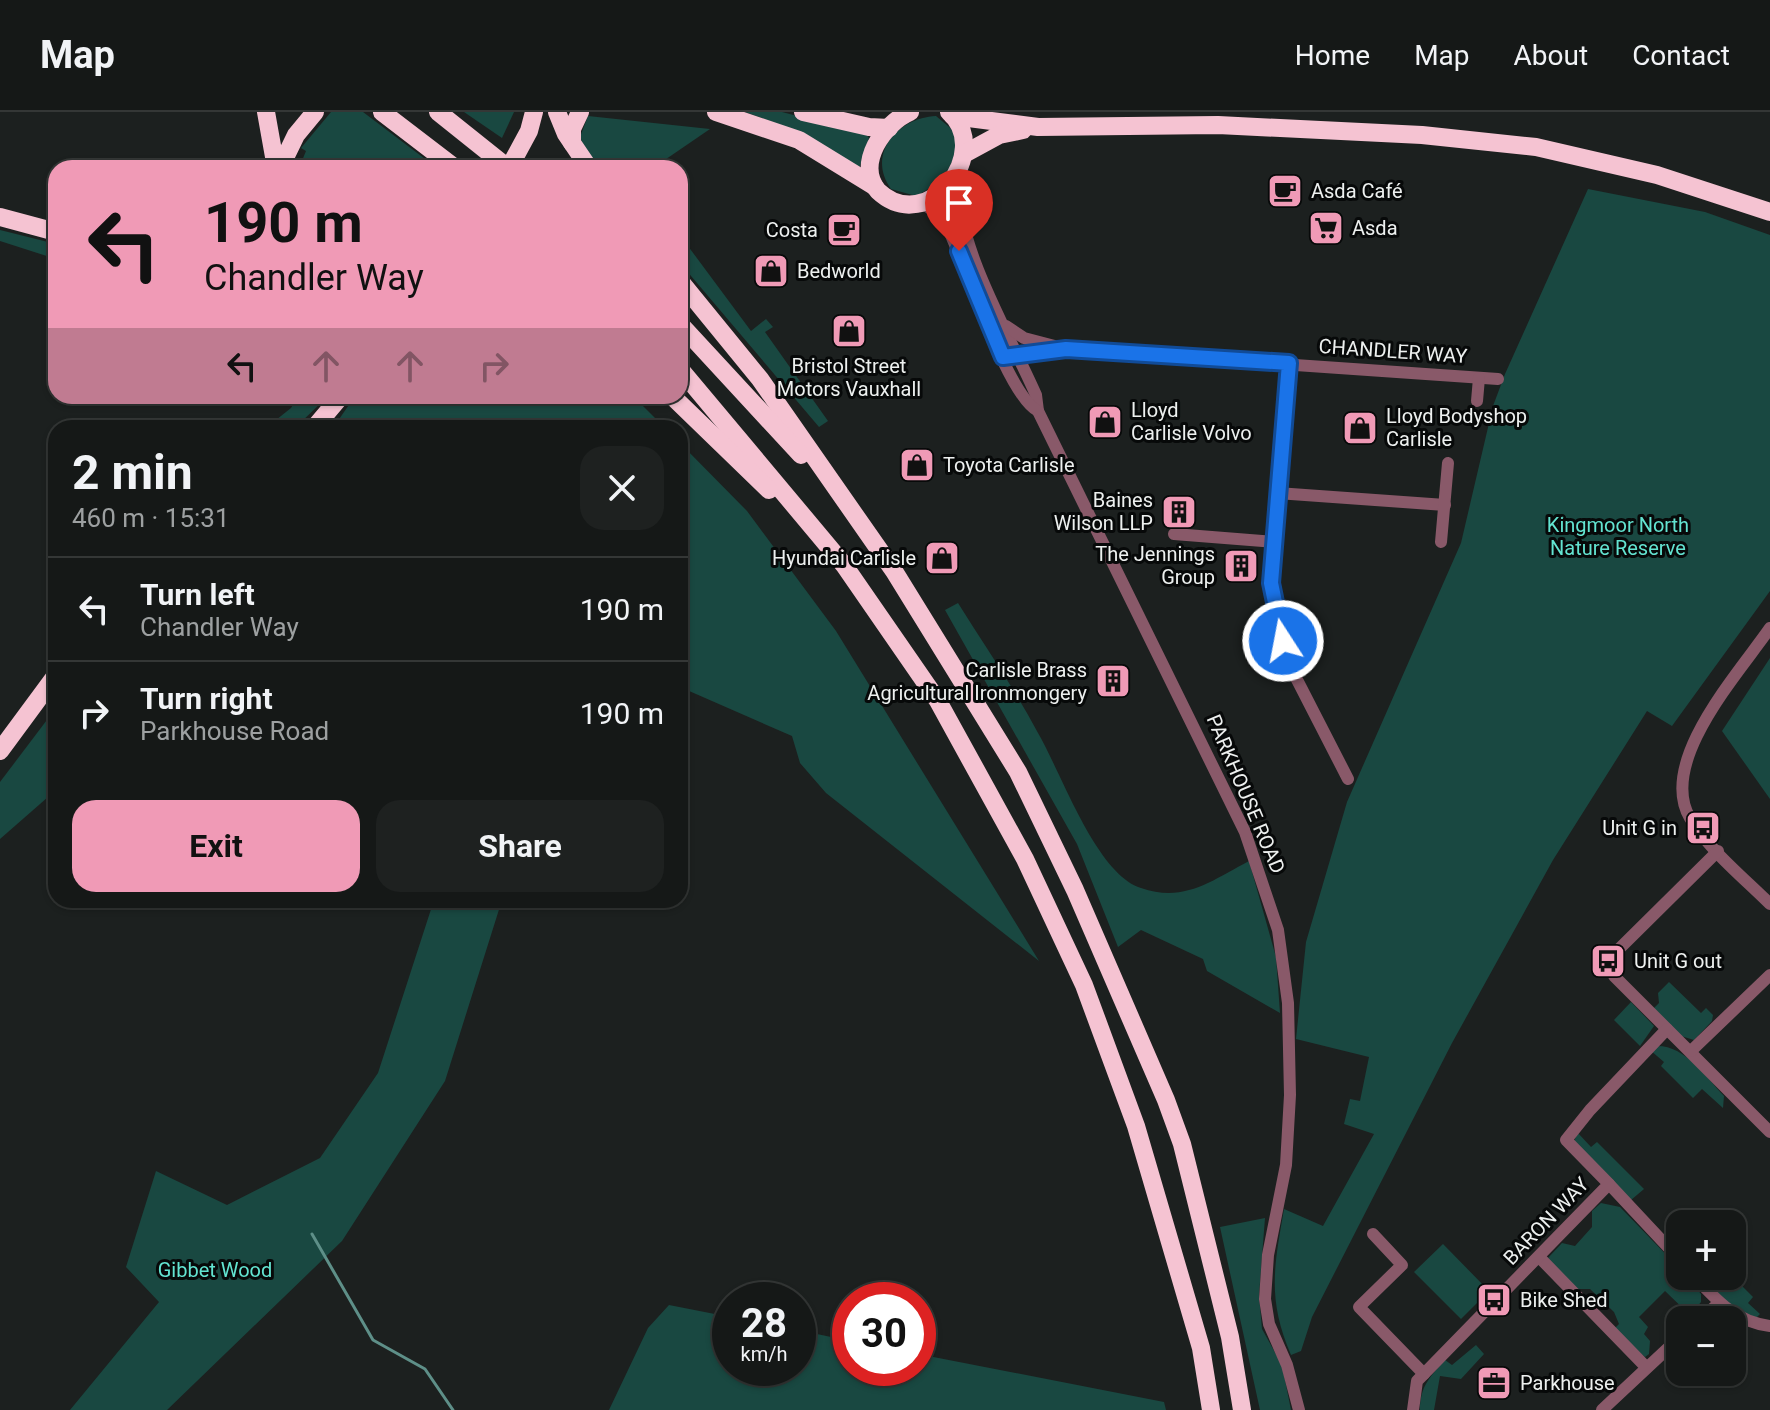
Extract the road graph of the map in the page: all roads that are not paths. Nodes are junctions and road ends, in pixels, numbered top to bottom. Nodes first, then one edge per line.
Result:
1 (266, 112) edge
2 (382, 112) edge
3 (438, 112) edge
4 (534, 112) edge
5 (550, 112) edge
6 (557, 112) edge
7 (580, 112) edge
8 (716, 112) edge
9 (803, 112) edge
10 (907, 113) edge
11 (951, 114) edge
12 (313, 115) edge
13 (1038, 127) junction
14 (889, 128) junction
15 (529, 131) junction
16 (572, 144) junction
17 (276, 160) edge
18 (282, 160) edge
19 (445, 160) edge
20 (498, 160) edge
21 (513, 160) edge
22 (583, 160) edge
23 (960, 162) junction
24 (874, 186) junction
25 (925, 205) junction
26 (1770, 212) edge
27 (0, 217) edge
28 (48, 230) edge
29 (688, 291) edge
30 (688, 333) edge
31 (1018, 345) junction
32 (1066, 349) junction
33 (1049, 352) junction
34 (1003, 357) junction
35 (1289, 363) junction
36 (1479, 378) junction
37 (688, 379) edge
38 (1498, 379) dead end
39 (1031, 383) junction
40 (1477, 401) dead end
41 (334, 404) edge
42 (680, 404) edge
43 (1038, 411) junction
44 (321, 420) edge
45 (1448, 463) dead end
46 (1277, 493) junction
47 (1445, 505) junction
48 (848, 507) junction
49 (1174, 534) dead end
50 (1274, 542) junction
51 (1441, 542) dead end
52 (844, 565) junction
53 (1770, 628) edge
54 (48, 686) edge
55 (0, 751) edge
56 (1348, 779) dead end
57 (1718, 851) junction
58 (1770, 904) edge
59 (1770, 975) edge
60 (1667, 1029) junction
61 (1691, 1051) junction
62 (1770, 1132) edge
63 (1609, 1184) junction
64 (1373, 1234) dead end
65 (1666, 1245) edge
66 (1540, 1258) junction
67 (1707, 1290) edge
68 (1719, 1303) junction
69 (1715, 1306) edge
70 (1770, 1326) edge
71 (1666, 1349) edge
72 (1646, 1367) junction
73 (1424, 1374) junction
74 (1211, 1410) edge
75 (1242, 1410) edge
76 (1299, 1410) edge
77 (1413, 1410) edge
78 (1602, 1410) edge

1 - 17 highway
2 - 19 highway
3 - 20 highway
4 - 15 highway
5 - 15 highway
6 - 16 highway
7 - 16 highway
8 - 24 highway
9 - 14 highway
10 - 14 highway
11 - 13 highway
11 - 23 highway
12 - 18 highway
13 - 23 highway
13 - 26 highway
14 - 24 highway
15 - 21 highway
16 - 22 highway
23 - 25 highway
23 - 31 street, CHANDLER WAY
24 - 25 highway
25 - 34 street, PARKHOUSE ROAD
27 - 28 highway
29 - 48 highway
30 - 48 highway
31 - 32 street, CHANDLER WAY
31 - 33 street, CHANDLER WAY
31 - 34 street, CHANDLER WAY
31 - 39 street, PARKHOUSE ROAD
32 - 33 street, CHANDLER WAY
32 - 35 street, CHANDLER WAY
33 - 39 street
34 - 43 street, PARKHOUSE ROAD
35 - 36 street, CHANDLER WAY
35 - 46 street
36 - 38 street, CHANDLER WAY
36 - 40 street, CHANDLER WAY
37 - 52 highway
39 - 43 street, PARKHOUSE ROAD
41 - 44 highway
42 - 52 highway
43 - 76 street, PARKHOUSE ROAD
45 - 47 street
46 - 47 street
46 - 50 street
47 - 51 street
48 - 75 highway
49 - 50 street
50 - 56 street
52 - 74 highway
53 - 57 street
54 - 55 highway
57 - 58 street
57 - 60 street
59 - 61 street
60 - 61 street
60 - 63 street, BARON WAY
61 - 62 street
63 - 65 street
63 - 66 street, BARON WAY
64 - 73 street
66 - 72 street
66 - 73 street, BARON WAY
67 - 68 street
68 - 69 street
68 - 70 street
71 - 72 street
72 - 78 street
73 - 77 street, BARON WAY

